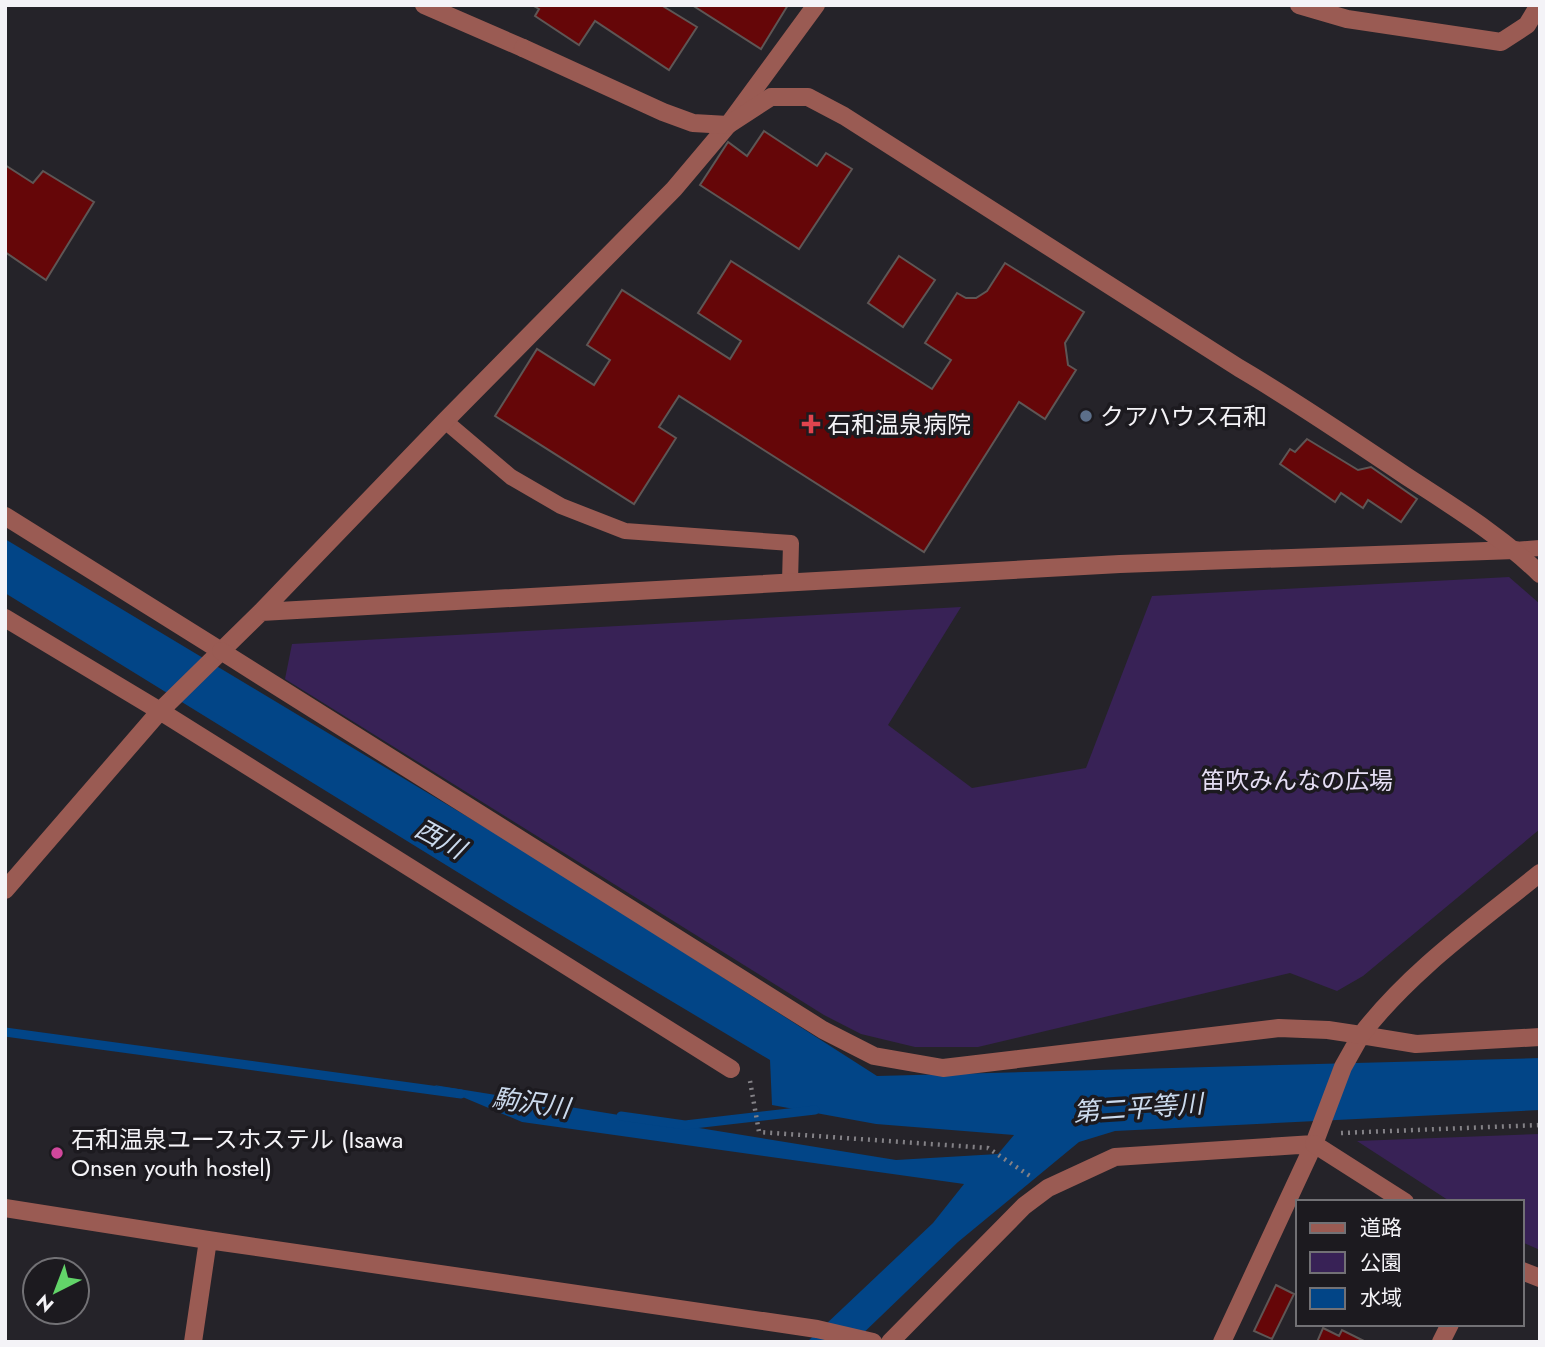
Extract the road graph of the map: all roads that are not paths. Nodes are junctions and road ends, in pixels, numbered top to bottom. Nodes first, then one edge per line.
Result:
1 (424, 5) edge
2 (816, 5) edge
3 (1299, 5) edge
4 (1539, 5) edge
5 (728, 125) junction
6 (444, 421) junction
7 (5, 516) edge
8 (1540, 548) edge
9 (1516, 550) junction
10 (1540, 574) edge
11 (790, 582) junction
12 (261, 612) junction
13 (5, 618) edge
14 (216, 655) junction
15 (160, 711) junction
16 (1540, 873) edge
17 (5, 890) edge
18 (1360, 1035) junction
19 (1540, 1037) edge
20 (731, 1069) dead end
21 (1317, 1133) junction
22 (1402, 1200) edge
23 (5, 1208) edge
24 (208, 1240) junction
25 (1524, 1272) edge
26 (1540, 1279) edge
27 (1449, 1326) edge
28 (871, 1341) edge
29 (193, 1342) edge
30 (890, 1342) edge
31 (1222, 1342) edge
32 (1441, 1342) edge

1 - 5 street
2 - 5 street
3 - 4 street
5 - 6 street
5 - 9 street
6 - 11 lane
6 - 12 street
7 - 14 street
8 - 9 lane
9 - 10 street
9 - 11 street
11 - 12 street
12 - 14 street
13 - 15 street
14 - 15 street
14 - 18 street
15 - 17 street
15 - 20 street
16 - 18 street
18 - 19 street
18 - 21 street
21 - 22 street
21 - 30 street
21 - 31 street
23 - 24 street
24 - 28 street
24 - 29 street
25 - 26 street
27 - 32 street

